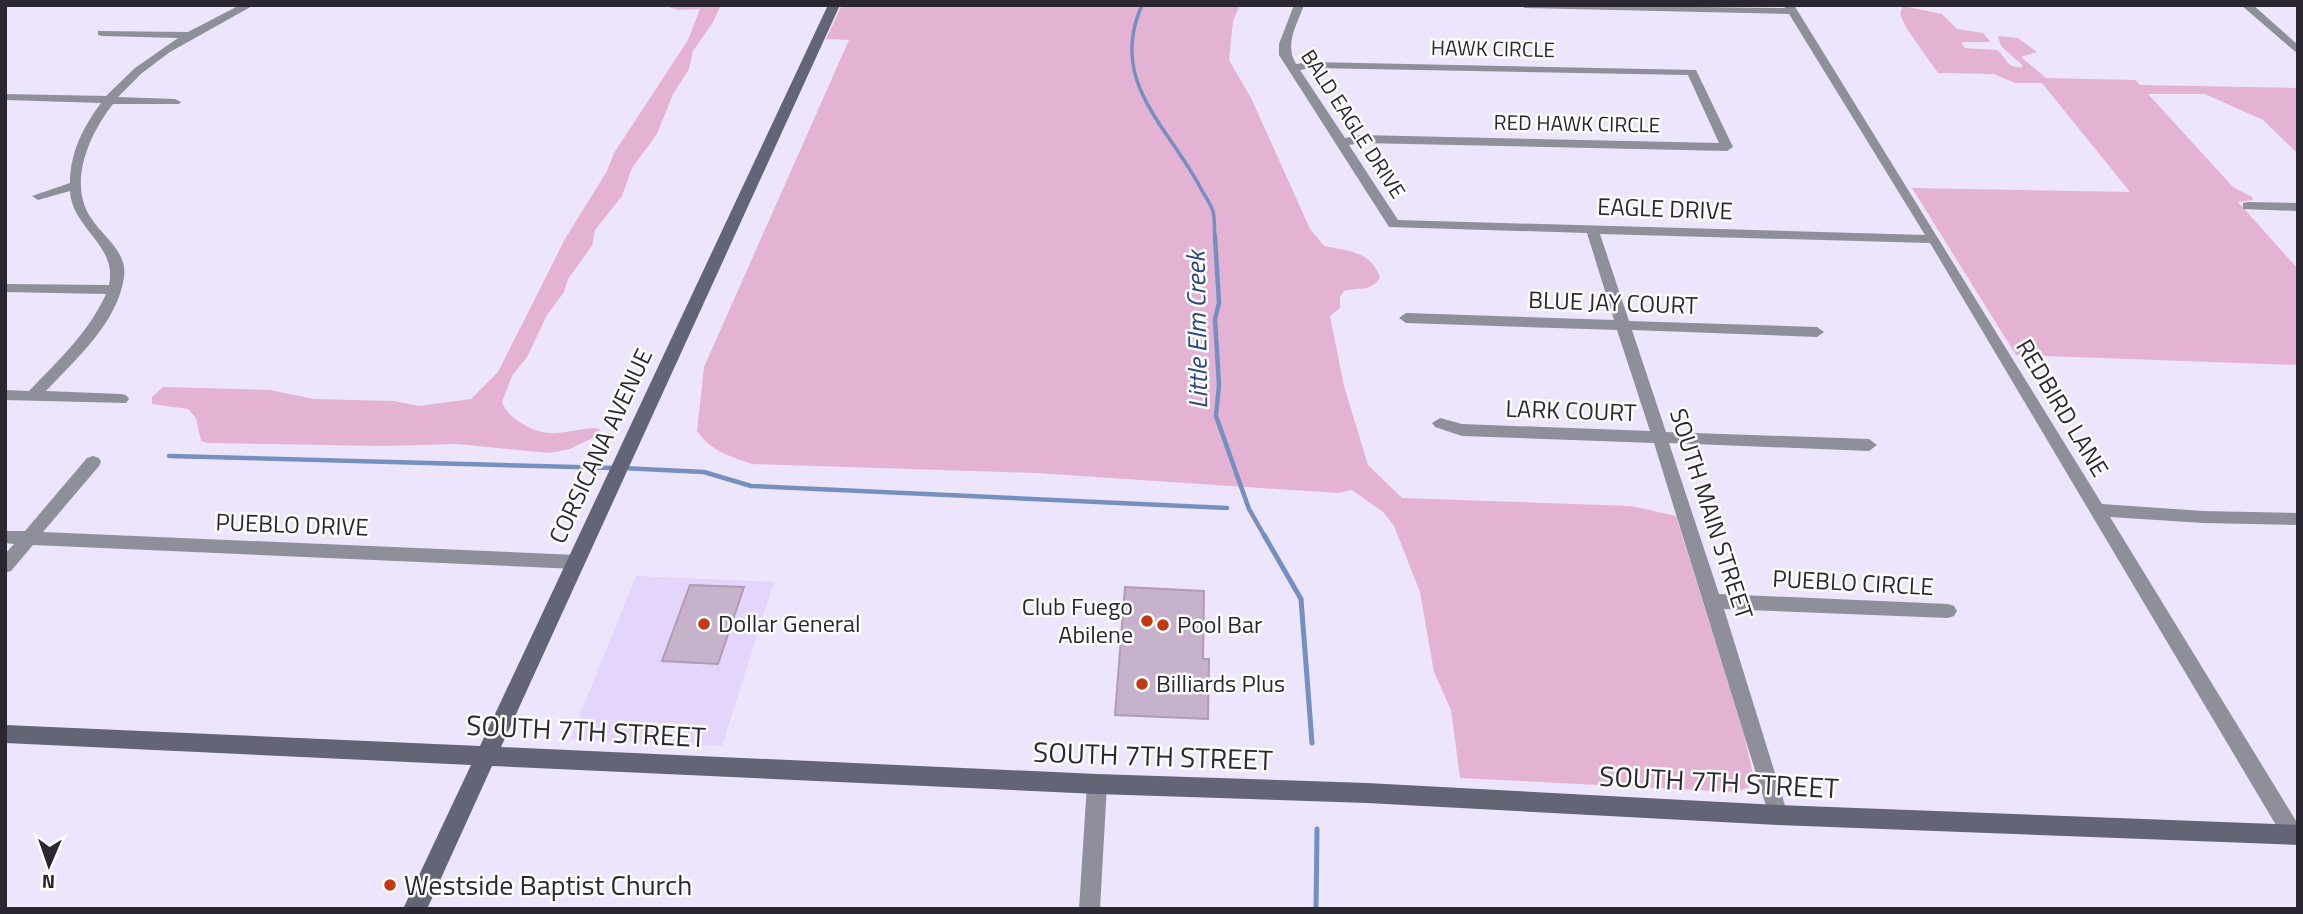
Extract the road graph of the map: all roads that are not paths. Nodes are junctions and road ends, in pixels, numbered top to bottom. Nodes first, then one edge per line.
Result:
1 (249, 5) edge
2 (834, 5) edge
3 (1299, 5) edge
4 (1525, 5) edge
5 (2246, 5) edge
6 (1791, 8) edge
7 (102, 33) dead end
8 (191, 35) junction
9 (2298, 51) edge
10 (1293, 68) junction
11 (1692, 72) joint
12 (5, 97) edge
13 (19, 97) junction
14 (109, 99) junction
15 (175, 102) dead end
16 (5, 108) edge
17 (1343, 142) junction
18 (76, 185) junction
19 (38, 196) dead end
20 (2248, 206) dead end
21 (2298, 207) edge
22 (1394, 224) joint
23 (1592, 230) junction
24 (1934, 239) junction
25 (5, 288) edge
26 (115, 290) junction
27 (1406, 318) dead end
28 (1623, 327) junction
29 (1817, 332) dead end
30 (5, 394) edge
31 (33, 396) junction
32 (121, 399) dead end
33 (1440, 423) dead end
34 (1660, 436) junction
35 (1869, 445) dead end
36 (93, 462) dead end
37 (2096, 510) junction
38 (2298, 519) edge
39 (5, 537) edge
40 (29, 538) junction
41 (578, 562) junction
42 (5, 566) edge
43 (1713, 601) junction
44 (1948, 611) dead end
45 (5, 734) edge
46 (484, 756) junction
47 (1097, 784) junction
48 (1778, 815) junction
49 (2295, 835) edge
50 (415, 909) edge
51 (1088, 909) edge

1 - 8 street
2 - 41 main road, CORSICANA AVENUE
3 - 10 street, BALD EAGLE DRIVE
4 - 6 street
5 - 9 street
6 - 24 street, REDBIRD LANE
7 - 8 street
8 - 14 street
10 - 11 street, HAWK CIRCLE
10 - 17 street, BALD EAGLE DRIVE
11 - 17 street, RED HAWK CIRCLE
12 - 13 street
13 - 14 street
13 - 16 street
14 - 15 street
14 - 18 street
17 - 22 street, BALD EAGLE DRIVE
18 - 19 street
18 - 26 street
20 - 21 street
22 - 23 street, EAGLE DRIVE
23 - 24 street, EAGLE DRIVE
23 - 28 street, SOUTH MAIN STREET
24 - 37 street, REDBIRD LANE
25 - 26 street
26 - 31 street
27 - 28 street, BLUE JAY COURT
28 - 29 street, BLUE JAY COURT
28 - 34 street, SOUTH MAIN STREET
30 - 31 street
31 - 32 street
33 - 34 street, LARK COURT
34 - 35 street, LARK COURT
34 - 43 street, SOUTH MAIN STREET
36 - 40 street
37 - 38 street
37 - 49 street, REDBIRD LANE
39 - 40 street, PUEBLO DRIVE
40 - 41 street, PUEBLO DRIVE
40 - 42 street
41 - 46 main road, CORSICANA AVENUE
43 - 44 street, PUEBLO CIRCLE
43 - 48 street, SOUTH MAIN STREET
45 - 46 main road, SOUTH 7TH STREET
46 - 47 main road, SOUTH 7TH STREET
46 - 50 main road, CORSICANA AVENUE
47 - 48 main road, SOUTH 7TH STREET
47 - 51 street
48 - 49 main road, SOUTH 7TH STREET

